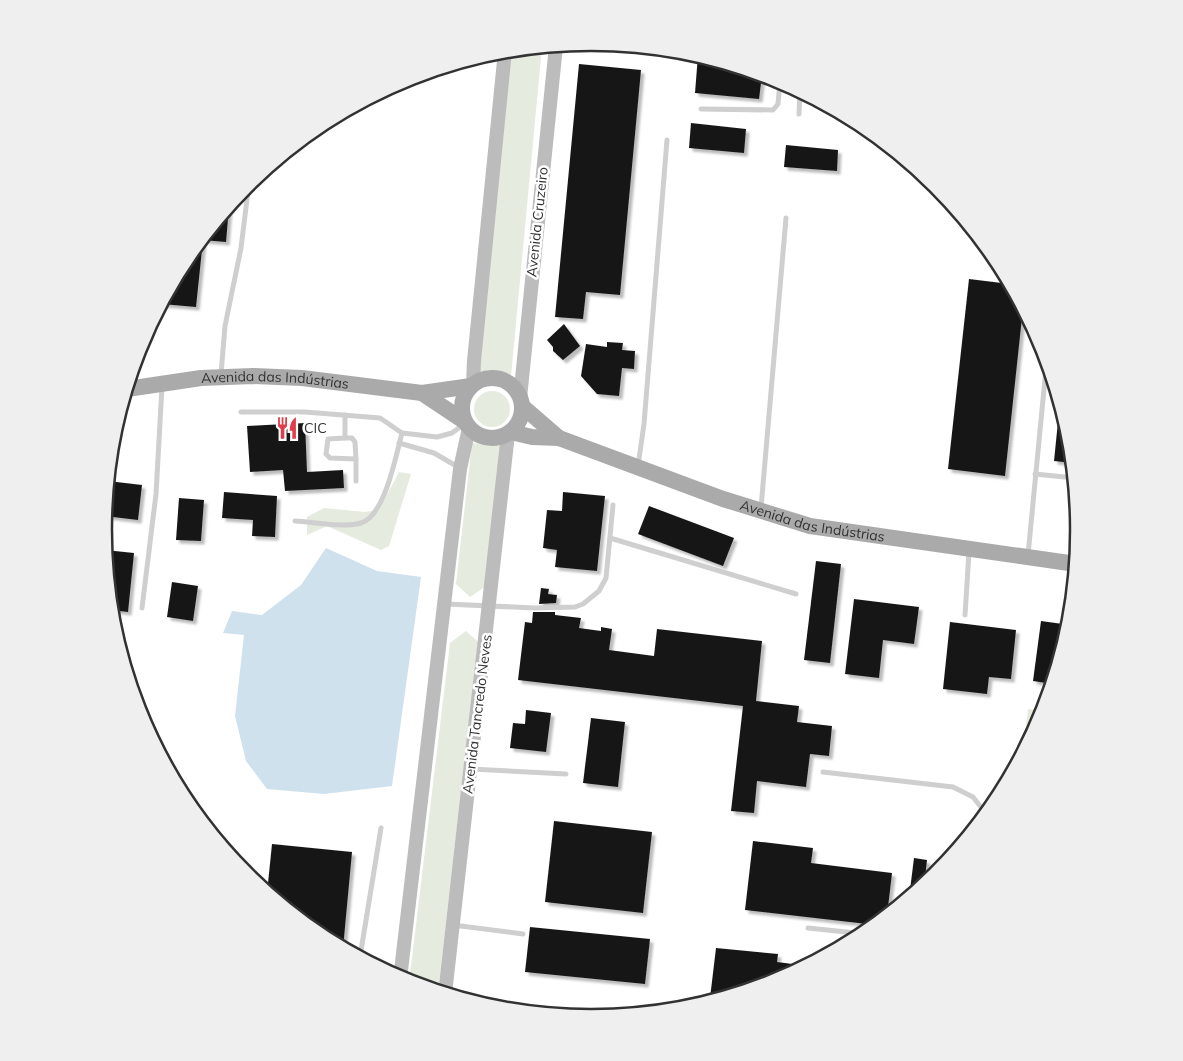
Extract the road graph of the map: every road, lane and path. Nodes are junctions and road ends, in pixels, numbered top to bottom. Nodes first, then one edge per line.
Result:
1 (555, 52) edge
2 (504, 59) edge
3 (779, 90) edge
4 (800, 99) edge
5 (701, 108) dead end
6 (799, 114) dead end
7 (666, 140) dead end
8 (247, 198) edge
9 (786, 218) dead end
10 (1045, 376) edge
11 (221, 377) junction
12 (162, 384) junction
13 (472, 385) junction
14 (134, 388) edge
15 (422, 393) junction
16 (521, 402) junction
17 (241, 412) dead end
18 (345, 415) junction
19 (466, 424) junction
20 (402, 433) junction
21 (510, 433) junction
22 (344, 438) junction
23 (559, 438) junction
24 (400, 443) junction
25 (356, 458) junction
26 (460, 469) junction
27 (638, 469) junction
28 (1035, 474) junction
29 (1068, 477) edge
30 (356, 481) dead end
31 (613, 505) dead end
32 (761, 511) junction
33 (295, 521) dead end
34 (610, 538) junction
35 (969, 549) junction
36 (1028, 558) junction
37 (1070, 563) edge
38 (796, 594) dead end
39 (446, 604) junction
40 (142, 608) dead end
41 (490, 608) junction
42 (965, 615) dead end
43 (471, 769) junction
44 (822, 772) dead end
45 (566, 774) dead end
46 (982, 808) edge
47 (381, 828) dead end
48 (453, 925) junction
49 (808, 928) dead end
50 (852, 933) edge
51 (523, 934) dead end
52 (361, 951) edge
53 (401, 970) edge
54 (446, 987) edge

1 - 16 main road, Avenida Cruzeiro
2 - 13 main road
3 - 5 lane
4 - 6 lane
7 - 27 lane
8 - 11 lane
9 - 32 lane
10 - 28 lane
11 - 12 main road, Avenida das Indústrias
11 - 15 main road, Avenida das Indústrias
12 - 14 main road, Avenida das Indústrias
12 - 40 lane
13 - 15 main road
13 - 16 main road
13 - 19 main road
15 - 19 main road
16 - 21 main road
16 - 23 main road
17 - 18 lane
18 - 20 lane
18 - 22 lane
19 - 20 lane
19 - 21 main road
19 - 26 main road
20 - 24 lane
21 - 23 main road
21 - 41 main road, Avenida Tancredo Neves
22 - 25 lane
22 - 25 lane
23 - 27 main road, Avenida das Indústrias
24 - 26 lane
24 - 33 lane
25 - 30 lane
26 - 39 main road
27 - 32 main road, Avenida das Indústrias
28 - 29 lane
28 - 36 lane
31 - 34 lane
32 - 35 main road, Avenida das Indústrias
34 - 38 lane
34 - 41 lane
35 - 36 main road, Avenida das Indústrias
35 - 42 lane
36 - 37 main road, Avenida das Indústrias
39 - 41 lane
39 - 53 main road
41 - 43 main road, Avenida Tancredo Neves
43 - 45 lane
43 - 48 main road, Avenida Tancredo Neves
44 - 46 lane
47 - 52 lane
48 - 51 lane
48 - 54 main road, Avenida Tancredo Neves
49 - 50 lane

